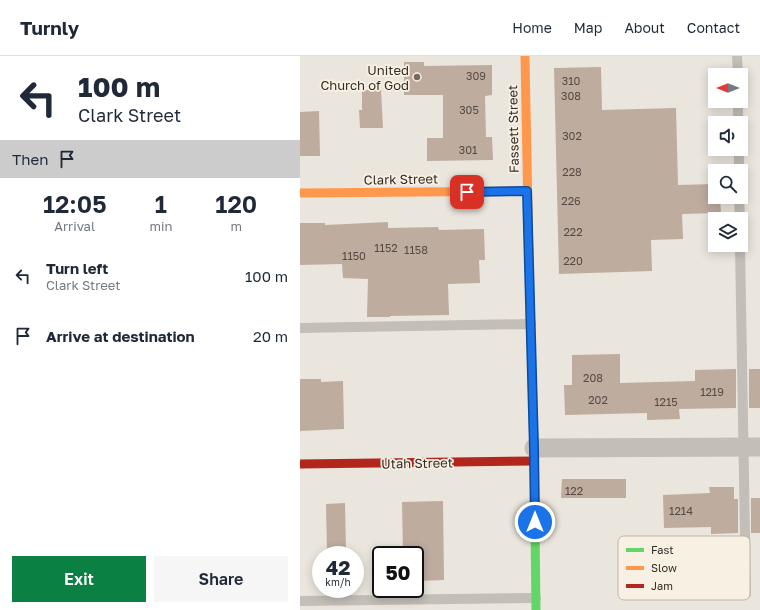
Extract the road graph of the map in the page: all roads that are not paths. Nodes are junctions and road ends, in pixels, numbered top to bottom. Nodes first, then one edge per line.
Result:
1 (525, 56) edge
2 (737, 56) edge
3 (738, 68) edge
4 (527, 191) junction
5 (300, 193) edge
6 (740, 252) edge
7 (531, 324) junction
8 (300, 328) edge
9 (752, 447) edge
10 (534, 454) junction
11 (300, 464) edge
12 (748, 536) edge
13 (536, 598) junction
14 (300, 601) edge
15 (536, 610) edge

1 - 4 main road, Fassett Street
2 - 3 lane
4 - 5 main road, Clark Street
4 - 7 main road, Fassett Street
6 - 9 lane
7 - 8 lane
7 - 10 main road, Fassett Street
9 - 10 street, Utah Street
9 - 12 lane
10 - 11 main road, Utah Street
10 - 13 main road, Fassett Street
13 - 14 lane
13 - 15 main road, Fassett Street

